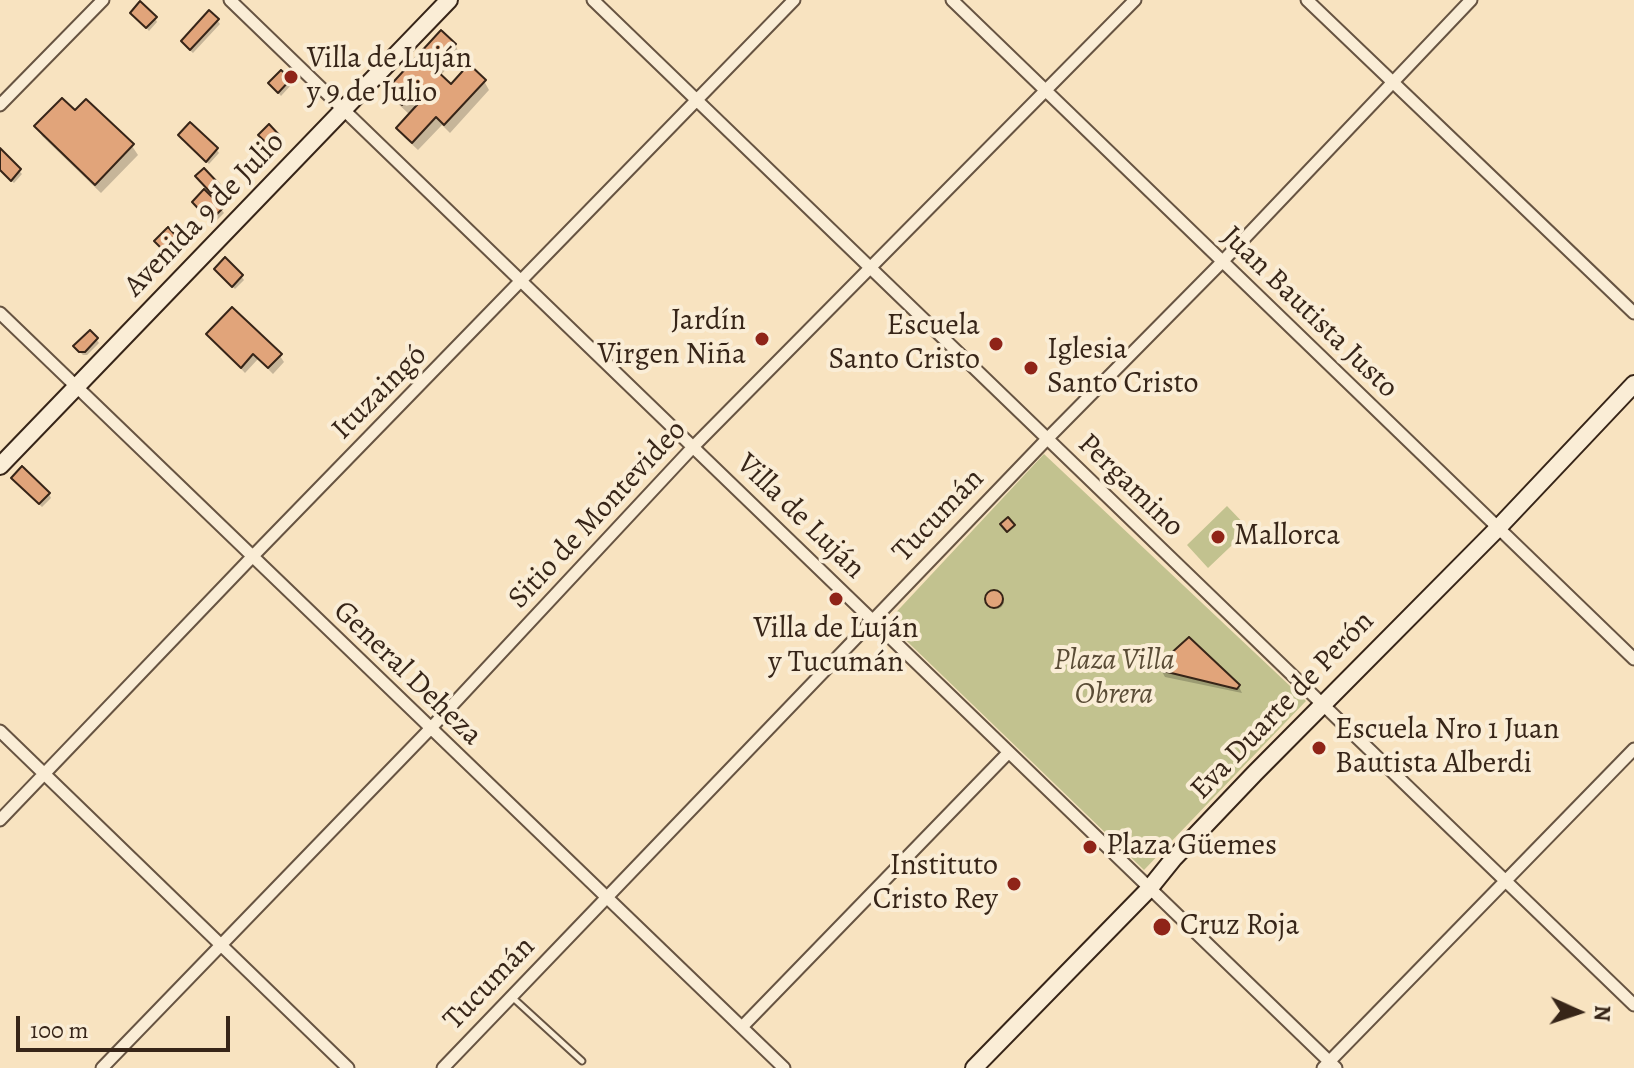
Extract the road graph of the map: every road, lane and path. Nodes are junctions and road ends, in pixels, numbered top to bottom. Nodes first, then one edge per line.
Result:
1 (103, 0) edge
2 (230, 0) edge
3 (449, 0) edge
4 (593, 0) edge
5 (794, 0) edge
6 (952, 0) edge
7 (1135, 0) edge
8 (1307, 0) edge
9 (1471, 0) edge
10 (1392, 81) junction
11 (1046, 91) junction
12 (699, 101) junction
13 (0, 105) edge
14 (344, 112) junction
15 (1221, 263) junction
16 (871, 267) junction
17 (521, 283) junction
18 (0, 313) edge
19 (1634, 313) edge
20 (1634, 384) edge
21 (76, 388) junction
22 (1047, 439) junction
23 (693, 447) junction
24 (0, 466) edge
25 (1498, 528) junction
26 (251, 558) junction
27 (871, 620) junction
28 (1634, 659) edge
29 (1322, 706) junction
30 (430, 729) junction
31 (0, 731) edge
32 (1634, 749) edge
33 (1008, 753) junction
34 (44, 774) junction
35 (0, 820) edge
36 (1505, 880) junction
37 (1149, 889) junction
38 (606, 898) junction
39 (220, 944) junction
40 (512, 996) junction
41 (1634, 1005) edge
42 (742, 1027) junction
43 (582, 1061) dead end
44 (1330, 1066) edge
45 (102, 1068) edge
46 (348, 1068) edge
47 (443, 1068) edge
48 (784, 1068) edge
49 (974, 1068) edge

1 - 13 street
2 - 14 street, Villa de Luján
3 - 14 main road, Avenida 9 de Julio
4 - 12 street, Pergamino
5 - 12 street, Ituzaingó
6 - 11 street, Juan Bautista Justo
7 - 11 street, Sitio de Montevideo
8 - 10 street
9 - 10 street, Tucumán
10 - 15 street, Tucumán
10 - 19 street
11 - 15 street, Juan Bautista Justo
11 - 16 street, Sitio de Montevideo
12 - 16 street, Pergamino
12 - 17 street, Ituzaingó
14 - 17 street, Villa de Luján
14 - 21 main road, Avenida 9 de Julio
15 - 22 street, Tucumán
15 - 25 street, Juan Bautista Justo
16 - 22 street, Pergamino
16 - 23 street, Sitio de Montevideo
17 - 23 street, Villa de Luján
17 - 26 street, Ituzaingó
18 - 21 street, General Deheza
20 - 25 main road, Eva Duarte de Perón
21 - 24 main road, Avenida 9 de Julio
21 - 26 street, General Deheza
22 - 27 street, Tucumán
22 - 29 street, Pergamino
23 - 27 street, Villa de Luján
23 - 30 street, Sitio de Montevideo
25 - 28 street, Juan Bautista Justo
25 - 29 main road, Eva Duarte de Perón
26 - 30 street, General Deheza
26 - 34 street, Ituzaingó
27 - 33 street, Villa de Luján
27 - 38 street, Tucumán
29 - 36 street, Pergamino
29 - 37 main road, Eva Duarte de Perón
30 - 38 street, General Deheza
30 - 39 street, Sitio de Montevideo
31 - 34 street
32 - 36 street
33 - 37 street, Villa de Luján
33 - 42 street
34 - 35 street, Ituzaingó
34 - 39 street
36 - 41 street, Pergamino
36 - 44 street
37 - 44 street, Villa de Luján
37 - 49 main road, Eva Duarte de Perón
38 - 40 street, Tucumán
38 - 42 street, General Deheza
39 - 45 street, Sitio de Montevideo
39 - 46 street
40 - 43 lane
40 - 47 street, Tucumán
42 - 48 street, General Deheza

